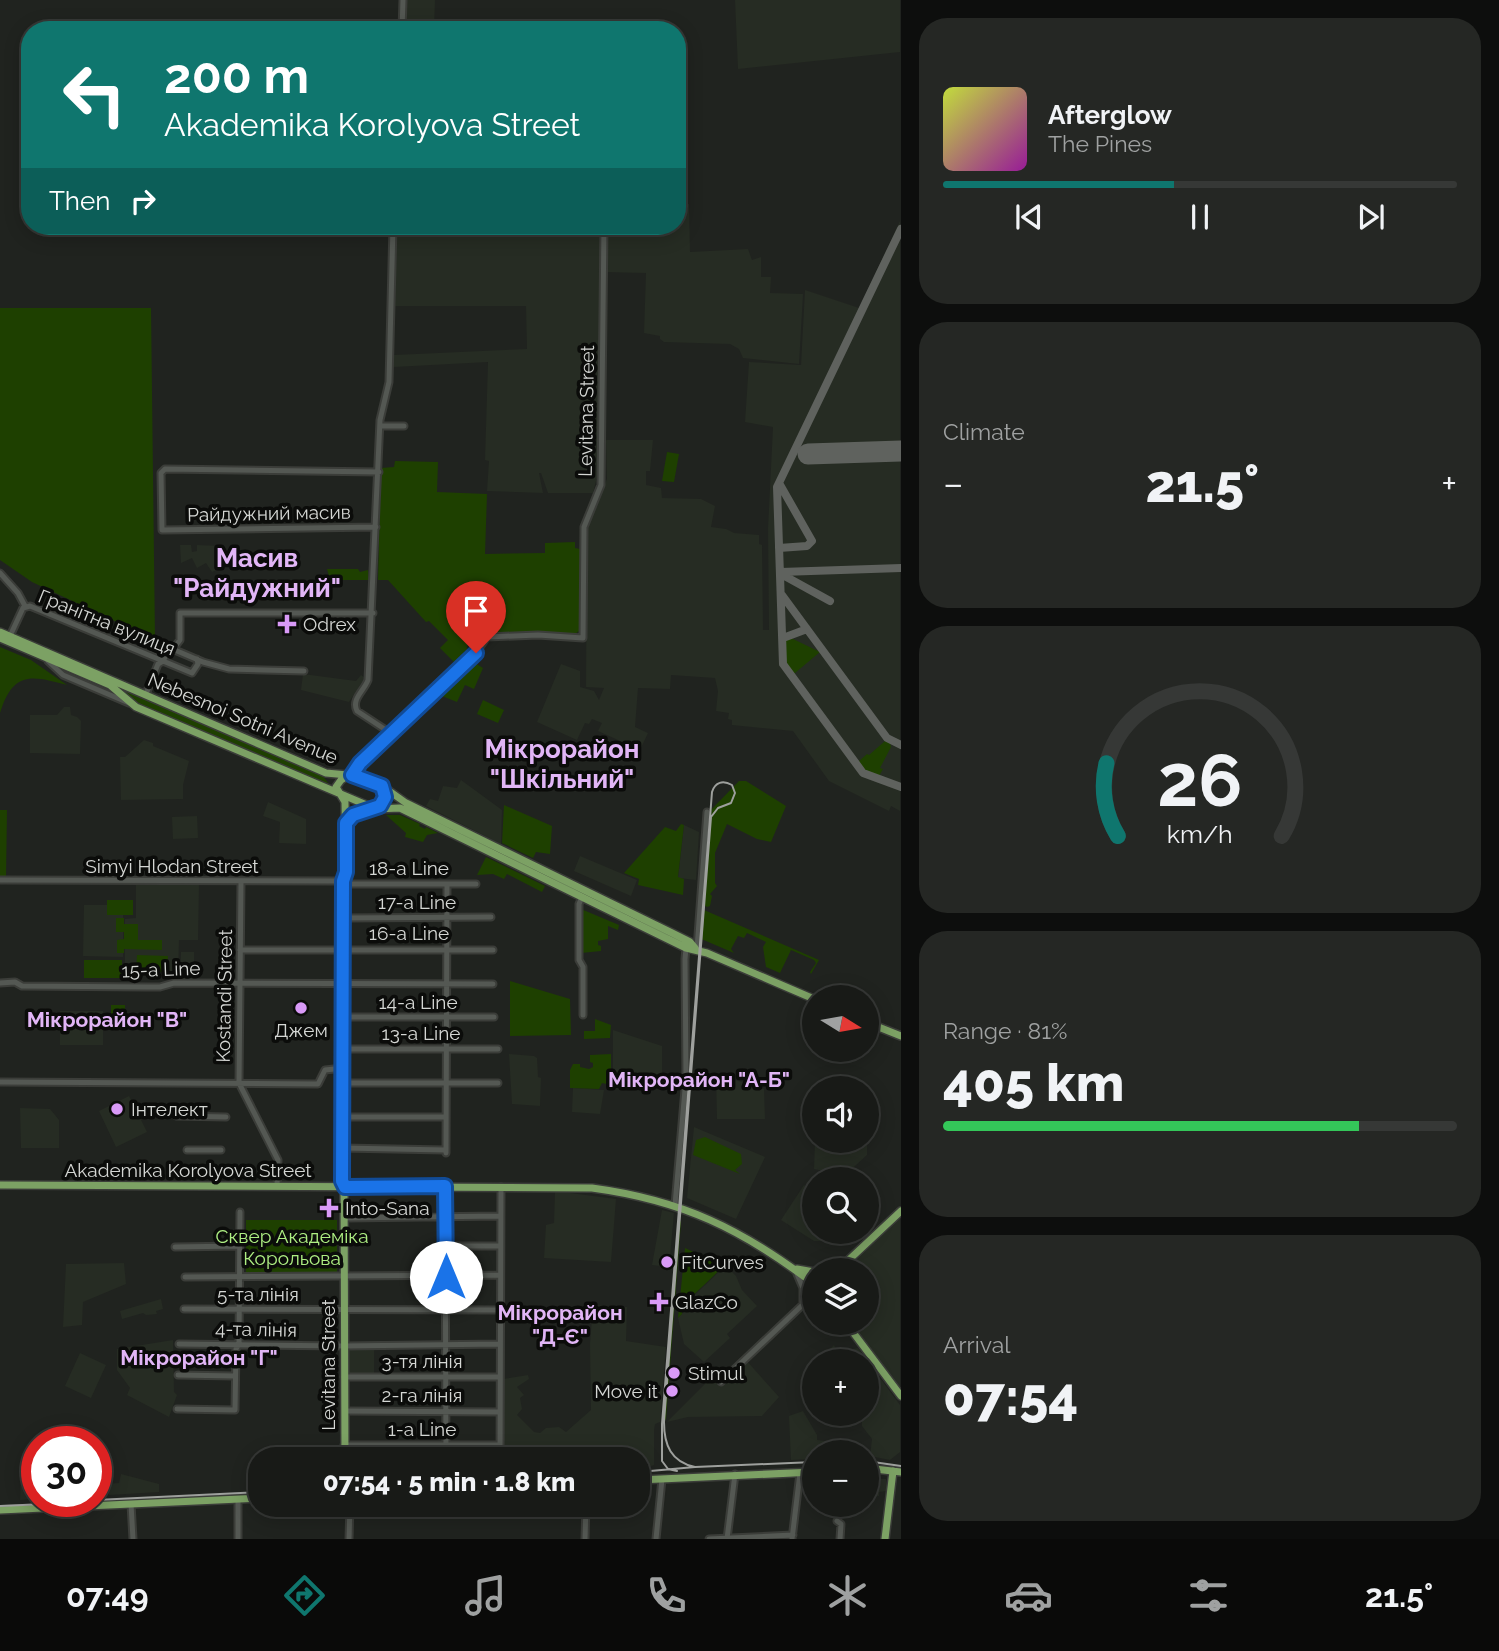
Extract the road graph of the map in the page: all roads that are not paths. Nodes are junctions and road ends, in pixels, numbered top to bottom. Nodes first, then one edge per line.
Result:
1 (403, 0) edge
2 (402, 21) edge
3 (393, 235) edge
4 (604, 235) edge
5 (380, 426) junction
6 (404, 426) dead end
7 (379, 472) junction
8 (376, 527) junction
9 (0, 573) edge
10 (25, 606) junction
11 (373, 614) junction
12 (0, 632) edge
13 (10, 636) junction
14 (0, 638) edge
15 (173, 649) junction
16 (197, 659) junction
17 (163, 661) junction
18 (304, 671) dead end
19 (146, 694) junction
20 (392, 734) junction
21 (350, 775) junction
22 (382, 786) junction
23 (340, 794) junction
24 (376, 809) junction
25 (707, 811) dead end
26 (346, 823) junction
27 (536, 871) junction
28 (0, 880) edge
29 (343, 881) junction
30 (241, 882) junction
31 (447, 884) junction
32 (476, 884) dead end
33 (582, 897) junction
34 (491, 917) dead end
35 (343, 918) junction
36 (446, 918) junction
37 (693, 948) junction
38 (343, 949) junction
39 (446, 949) junction
40 (240, 950) junction
41 (493, 950) dead end
42 (0, 983) edge
43 (240, 983) junction
44 (343, 983) junction
45 (446, 984) junction
46 (493, 984) dead end
47 (802, 994) edge
48 (583, 1015) dead end
49 (343, 1017) junction
50 (446, 1017) junction
51 (494, 1017) dead end
52 (879, 1028) edge
53 (901, 1037) edge
54 (343, 1049) junction
55 (446, 1049) junction
56 (498, 1049) dead end
57 (343, 1068) junction
58 (0, 1082) edge
59 (239, 1083) junction
60 (343, 1083) junction
61 (446, 1083) junction
62 (498, 1083) dead end
63 (176, 1116) dead end
64 (226, 1117) dead end
65 (343, 1117) junction
66 (445, 1117) junction
67 (343, 1148) junction
68 (187, 1150) dead end
69 (221, 1150) dead end
70 (0, 1185) edge
71 (277, 1185) junction
72 (445, 1186) junction
73 (345, 1187) junction
74 (500, 1187) junction
75 (676, 1205) junction
76 (901, 1211) edge
77 (240, 1212) dead end
78 (500, 1216) junction
79 (446, 1217) junction
80 (344, 1218) junction
81 (500, 1245) junction
82 (239, 1246) junction
83 (446, 1246) junction
84 (175, 1247) dead end
85 (851, 1258) edge
86 (794, 1269) junction
87 (802, 1270) edge
88 (344, 1275) junction
89 (500, 1275) junction
90 (802, 1275) edge
91 (239, 1276) junction
92 (185, 1277) dead end
93 (446, 1277) junction
94 (802, 1286) edge
95 (802, 1306) edge
96 (184, 1309) dead end
97 (239, 1310) junction
98 (344, 1310) junction
99 (446, 1310) junction
100 (500, 1310) junction
101 (855, 1335) edge
102 (178, 1344) dead end
103 (446, 1344) junction
104 (500, 1344) junction
105 (239, 1345) junction
106 (344, 1346) junction
107 (178, 1375) dead end
108 (235, 1376) junction
109 (446, 1376) junction
110 (344, 1377) junction
111 (500, 1377) junction
112 (721, 1382) dead end
113 (901, 1396) edge
114 (177, 1409) dead end
115 (345, 1411) junction
116 (447, 1411) junction
117 (500, 1412) junction
118 (344, 1445) joint
119 (446, 1445) junction
120 (500, 1445) joint
121 (901, 1463) edge
122 (879, 1469) edge
123 (897, 1471) edge
124 (800, 1473) joint
125 (735, 1474) junction
126 (662, 1479) junction
127 (650, 1480) edge
128 (238, 1499) junction
129 (248, 1499) edge
130 (131, 1504) junction
131 (0, 1510) edge
132 (350, 1517) edge
133 (586, 1517) edge
134 (837, 1521) dead end
135 (792, 1537) edge
136 (727, 1538) edge
137 (133, 1539) edge
138 (238, 1539) edge
139 (349, 1539) edge
140 (585, 1539) edge
141 (656, 1539) edge
142 (709, 1539) edge
143 (840, 1539) edge
144 (885, 1539) edge

1 - 2 street
3 - 5 street
4 - 20 street, Levitana Street
5 - 6 street
5 - 7 street
7 - 8 street
7 - 8 street, Райдужний масив
8 - 11 street
9 - 10 street
10 - 13 street, Гранітна вулиця
10 - 17 street, Гранітна вулиця
11 - 15 street
11 - 20 street
12 - 13 main road, Nebesnoi Sotni Avenue
13 - 19 main road, Nebesnoi Sotni Avenue
14 - 23 main road, Nebesnoi Sotni Avenue
15 - 16 street
15 - 17 street
16 - 17 street, Гранітна вулиця
16 - 18 street
17 - 19 street
19 - 21 main road, Nebesnoi Sotni Avenue
20 - 21 street, Levitana Street
21 - 22 main road, Nebesnoi Sotni Avenue
21 - 23 main road, Levitana Street
22 - 24 main road
22 - 27 main road, Nebesnoi Sotni Avenue
23 - 24 main road, Nebesnoi Sotni Avenue
23 - 26 main road, Levitana Street
24 - 26 main road
24 - 27 main road, Nebesnoi Sotni Avenue
25 - 37 street
26 - 29 main road, Levitana Street
27 - 33 main road, Nebesnoi Sotni Avenue
27 - 37 main road, Nebesnoi Sotni Avenue
28 - 30 street, Simyi Hlodan Street
29 - 30 street, Simyi Hlodan Street
29 - 31 street, 18-a Line
29 - 35 main road, Levitana Street
30 - 40 street, Kostandi Street
31 - 32 street, 18-a Line
31 - 36 street
33 - 37 main road, Nebesnoi Sotni Avenue
33 - 48 street
34 - 36 street, 17-a Line
35 - 36 street, 17-a Line
35 - 38 main road, Levitana Street
36 - 39 street
37 - 47 main road, Nebesnoi Sotni Avenue
37 - 75 street
38 - 39 street, 16-a Line
38 - 40 street, 16-a Line
38 - 44 main road, Levitana Street
39 - 41 street, 16-a Line
39 - 45 street
40 - 43 street, Kostandi Street
42 - 43 street, 15-a Line
43 - 44 street, 15-a Line
43 - 59 street, Kostandi Street
44 - 45 street, 15-a Line
44 - 49 main road, Levitana Street
45 - 46 street, 15-a Line
45 - 50 street
49 - 50 street, 14-a Line
49 - 54 main road, Levitana Street
50 - 51 street, 14-a Line
50 - 55 street
52 - 53 main road
54 - 55 street, 13-a Line
54 - 57 main road, Levitana Street
55 - 56 street, 13-a Line
55 - 61 street
57 - 59 street
57 - 60 main road, Levitana Street
58 - 59 street
59 - 71 street, Kostandi Street
60 - 61 street
60 - 65 main road, Levitana Street
61 - 62 street
61 - 66 street
63 - 64 street
65 - 66 street
65 - 67 main road, Levitana Street
66 - 67 street
67 - 73 main road, Levitana Street
68 - 69 street
70 - 71 main road, Akademika Korolyova Street
71 - 73 main road, Akademika Korolyova Street
72 - 73 main road, Akademika Korolyova Street
72 - 74 main road, Akademika Korolyova Street
72 - 79 street
73 - 80 main road, Levitana Street
74 - 75 main road, Akademika Korolyova Street
74 - 78 street
75 - 86 main road, Akademika Korolyova Street
76 - 85 main road
77 - 82 street
78 - 79 street
78 - 81 street
79 - 80 street
79 - 83 street
80 - 88 main road, Levitana Street
81 - 83 street
81 - 89 street
82 - 84 street
82 - 91 street
83 - 93 street
86 - 87 main road
86 - 90 main road, Akademika Korolyova Street
86 - 94 street
88 - 91 street
88 - 93 street
88 - 98 main road, Levitana Street
89 - 93 street
89 - 100 street
91 - 92 street
91 - 97 street
93 - 99 street
95 - 112 street
96 - 97 street, 5-та лінія
97 - 98 street, 5-та лінія
97 - 105 street
98 - 99 street, 5-та лінія
98 - 106 main road, Levitana Street
99 - 100 street, 5-та лінія
99 - 103 street
100 - 104 street
101 - 113 main road
102 - 105 street, 4-та лінія
103 - 104 street, 4-та лінія
103 - 106 street, 4-та лінія
103 - 109 street
104 - 111 street
105 - 106 street, 4-та лінія
105 - 108 street
106 - 110 main road, Levitana Street
107 - 108 street
108 - 114 street
109 - 110 street, 3-тя лінія
109 - 111 street, 3-тя лінія
109 - 116 street
110 - 115 main road, Levitana Street
111 - 117 street
115 - 116 street, 2-га лінія
115 - 118 main road, Levitana Street
116 - 117 street, 2-га лінія
116 - 119 street
117 - 120 street
118 - 119 street, 1-a Line
119 - 120 street, 1-a Line
121 - 123 main road
122 - 123 main road
123 - 144 main road
124 - 125 main road
124 - 135 street
125 - 126 main road
125 - 136 street
126 - 127 main road
126 - 141 street
128 - 129 main road
128 - 130 main road
128 - 138 street
130 - 131 main road
130 - 137 street
132 - 139 street
133 - 140 street
134 - 143 street
135 - 136 street
136 - 142 street

